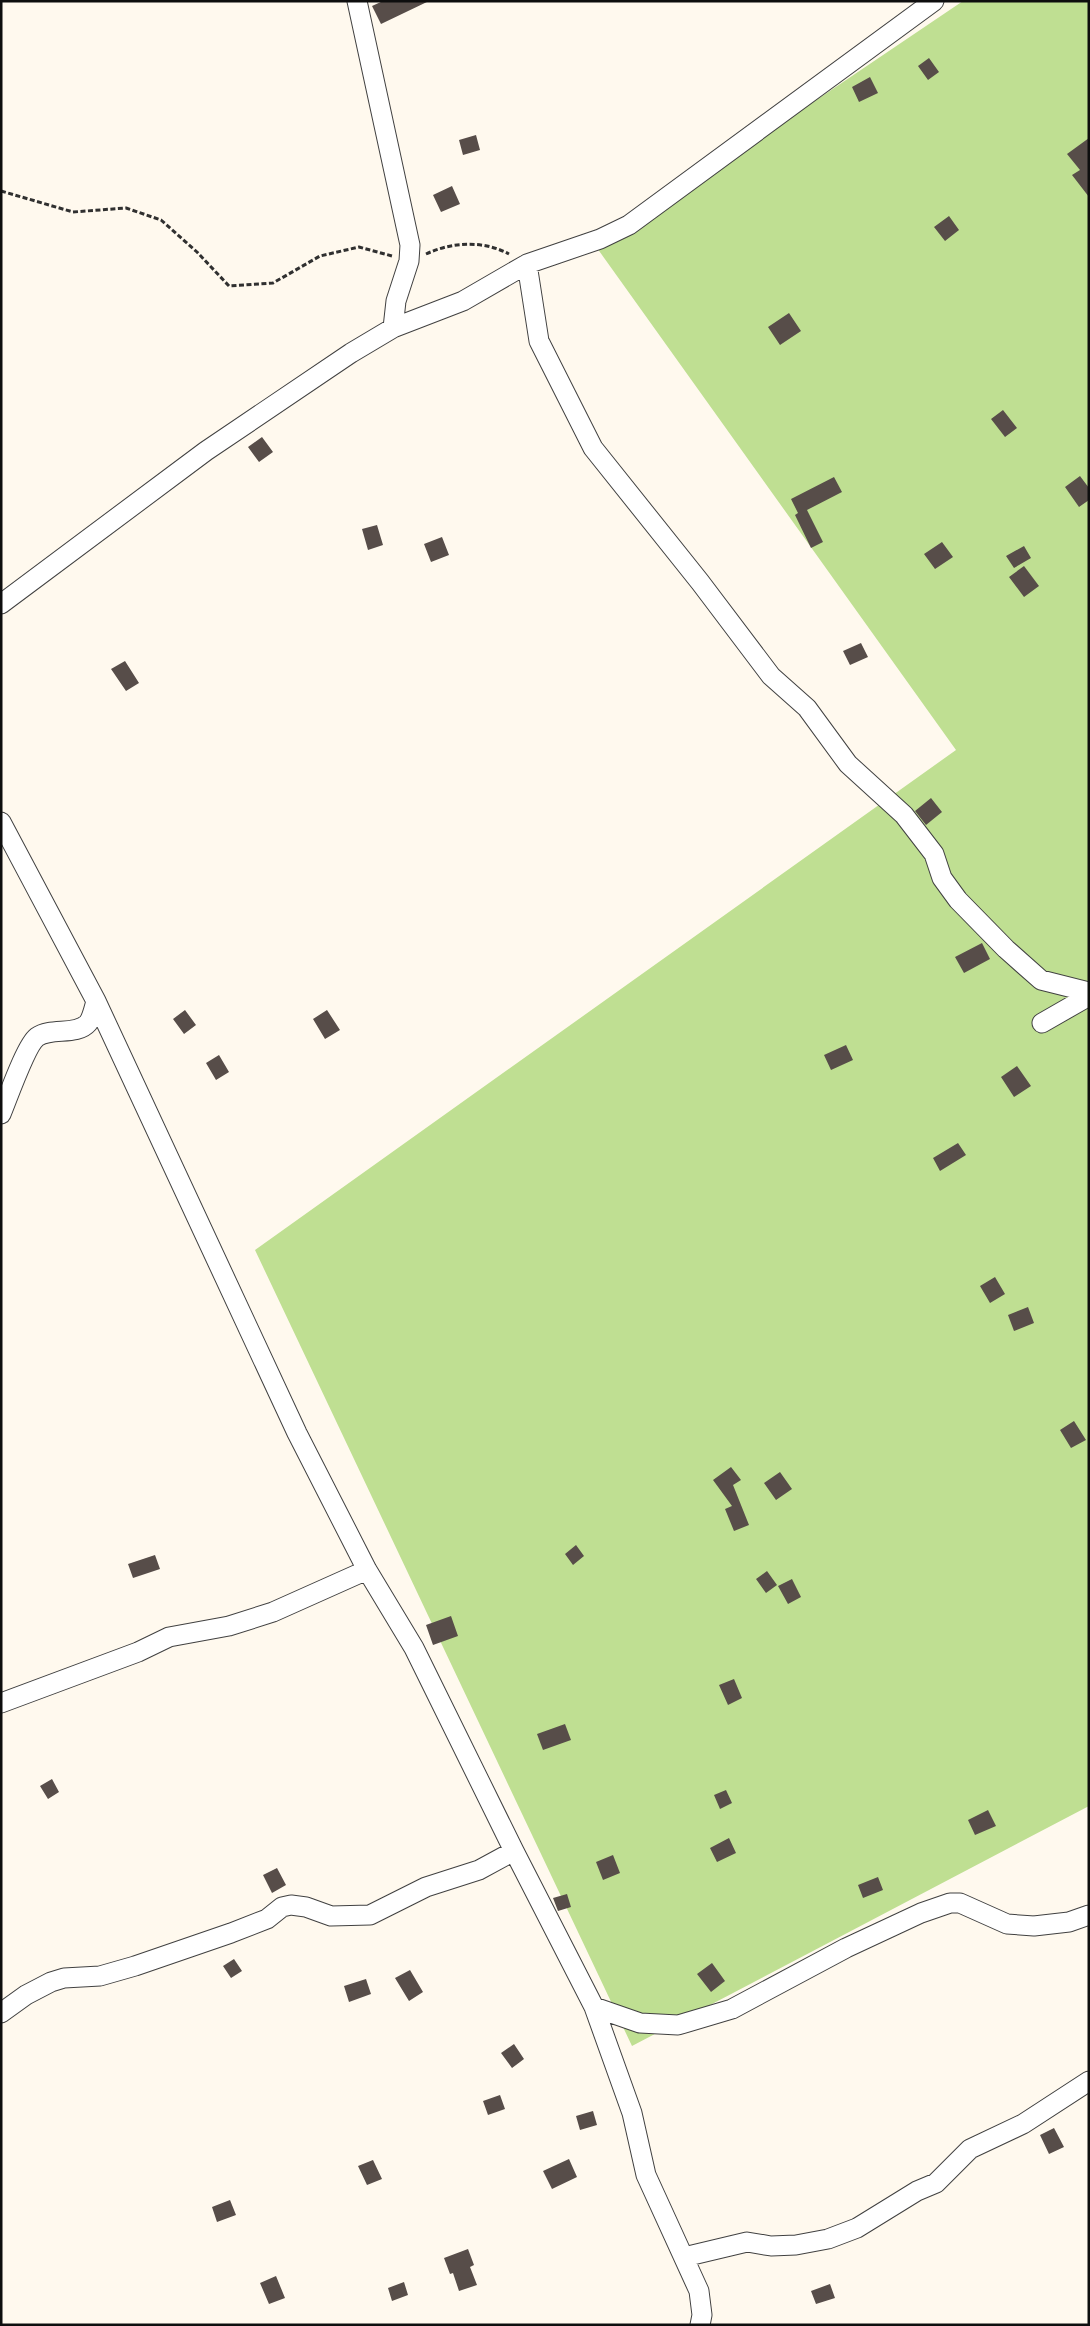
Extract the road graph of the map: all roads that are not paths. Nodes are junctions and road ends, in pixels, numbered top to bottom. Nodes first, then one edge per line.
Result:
1 (357, 1) edge
2 (934, 1) edge
3 (527, 264) junction
4 (393, 328) junction
5 (1, 604) edge
6 (1, 822) edge
7 (1089, 992) edge
8 (1089, 996) edge
9 (96, 1001) junction
10 (1042, 1023) dead end
11 (1, 1114) edge
12 (367, 1570) junction
13 (1, 1703) edge
14 (514, 1851) junction
15 (1089, 1915) edge
16 (594, 2007) junction
17 (1, 2012) edge
18 (1089, 2081) edge
19 (684, 2257) junction
20 (700, 2325) edge

1 - 4 street
2 - 3 street
3 - 4 street
3 - 7 street
4 - 5 street
6 - 9 street
8 - 10 street
9 - 11 street
9 - 12 street
12 - 13 street
12 - 14 street
14 - 16 street
14 - 17 street
15 - 16 street
16 - 19 street
18 - 19 street
19 - 20 street

